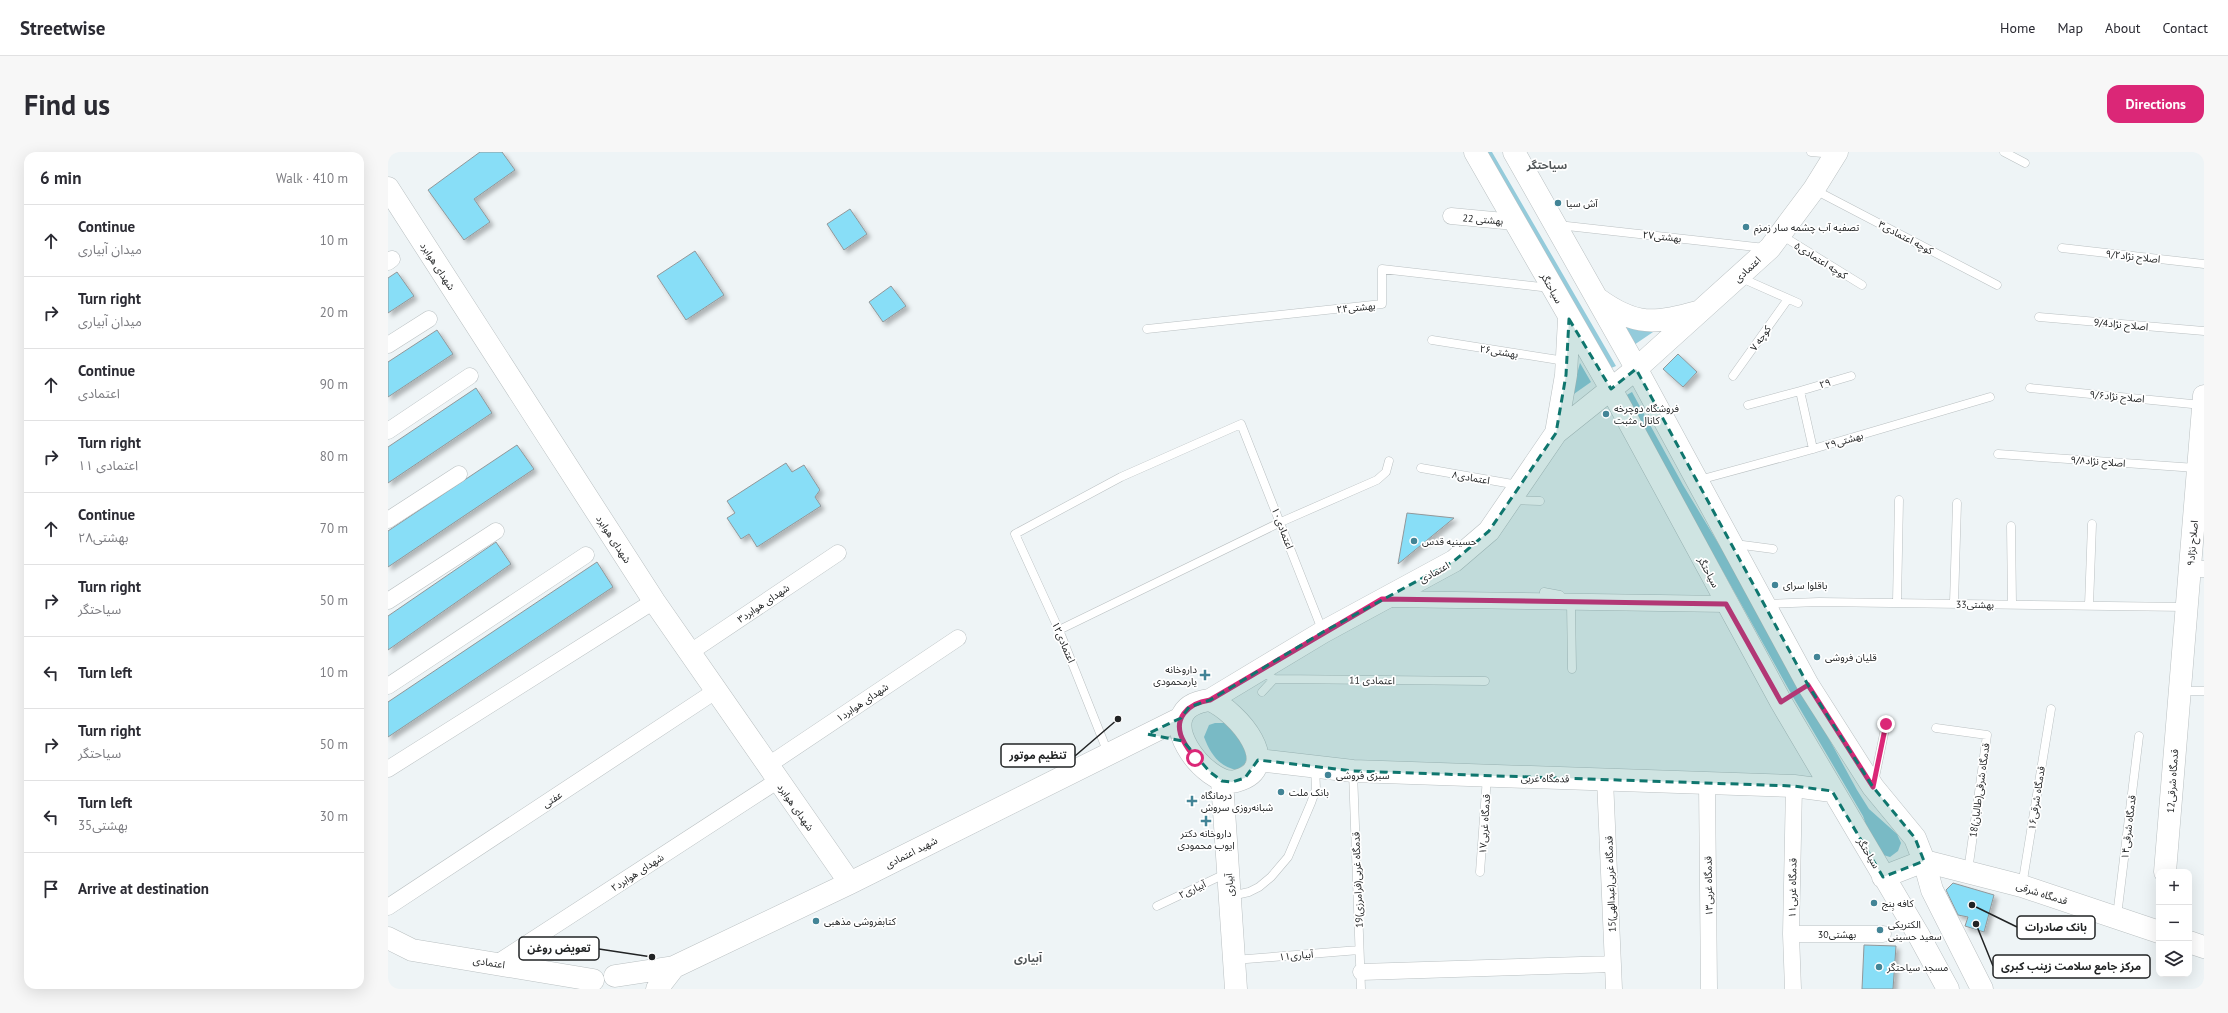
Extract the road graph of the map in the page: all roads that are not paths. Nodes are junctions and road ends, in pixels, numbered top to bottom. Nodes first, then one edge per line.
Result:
1 (1475, 152) edge
2 (1514, 152) edge
3 (1811, 152) edge
4 (2004, 152) edge
5 (1836, 153) edge
6 (2025, 163) dead end
7 (388, 188) edge
8 (1814, 189) junction
9 (1451, 216) dead end
10 (1515, 222) junction
11 (1554, 224) junction
12 (1775, 242) junction
13 (2062, 248) dead end
14 (2204, 264) edge
15 (1739, 276) junction
16 (1862, 285) dead end
17 (1997, 285) dead end
18 (1553, 288) junction
19 (1596, 297) junction
20 (1788, 299) junction
21 (1798, 303) dead end
22 (1697, 315) junction
23 (2039, 317) dead end
24 (429, 319) dead end
25 (1569, 319) junction
26 (1147, 328) dead end
27 (2204, 331) edge
28 (1432, 340) dead end
29 (388, 345) edge
30 (1566, 361) junction
31 (1636, 369) junction
32 (470, 376) dead end
33 (1733, 376) dead end
34 (1851, 376) dead end
35 (2030, 388) dead end
36 (1611, 389) junction
37 (1800, 391) junction
38 (1990, 397) dead end
39 (1748, 405) dead end
40 (2203, 407) edge
41 (1659, 411) junction
42 (388, 431) edge
43 (1556, 433) junction
44 (1813, 449) junction
45 (1998, 454) dead end
46 (1389, 462) dead end
47 (1421, 468) dead end
48 (2198, 468) junction
49 (458, 474) dead end
50 (1697, 481) junction
51 (1516, 493) junction
52 (1899, 500) dead end
53 (1540, 501) dead end
54 (1957, 503) dead end
55 (388, 520) edge
56 (1281, 522) junction
57 (2092, 524) dead end
58 (2011, 526) dead end
59 (496, 531) dead end
60 (1015, 534) joint
61 (1731, 544) junction
62 (1773, 549) dead end
63 (838, 553) dead end
64 (586, 555) dead end
65 (2197, 569) edge
66 (1544, 592) dead end
67 (1382, 599) junction
68 (388, 601) edge
69 (654, 601) junction
70 (1897, 602) junction
71 (1571, 603) junction
72 (1608, 603) junction
73 (1726, 604) junction
74 (1764, 604) junction
75 (1954, 604) junction
76 (2012, 604) junction
77 (2089, 605) junction
78 (2186, 607) junction
79 (1059, 630) junction
80 (1323, 632) junction
81 (958, 638) dead end
82 (689, 653) junction
83 (1572, 669) dead end
84 (1267, 674) junction
85 (1485, 682) dead end
86 (1808, 685) junction
87 (388, 686) edge
88 (717, 690) junction
89 (2179, 691) junction
90 (2204, 691) edge
91 (1262, 692) dead end
92 (1210, 700) junction
93 (1781, 702) junction
94 (2051, 709) dead end
95 (1181, 718) junction
96 (1886, 724) dead end
97 (1936, 728) dead end
98 (1147, 734) junction
99 (2139, 736) dead end
100 (1183, 741) junction
101 (1108, 753) junction
102 (1258, 760) junction
103 (1315, 766) junction
104 (388, 769) edge
105 (1353, 771) junction
106 (772, 773) junction
107 (1487, 776) junction
108 (1605, 779) junction
109 (1222, 781) junction
110 (1707, 782) junction
111 (1794, 786) junction
112 (1873, 787) junction
113 (1832, 791) junction
114 (1924, 861) junction
115 (2165, 869) edge
116 (1228, 872) junction
117 (1480, 872) dead end
118 (1968, 872) junction
119 (1883, 877) junction
120 (850, 882) junction
121 (2022, 886) junction
122 (1229, 896) junction
123 (388, 906) edge
124 (1156, 906) dead end
125 (2117, 918) junction
126 (2156, 931) edge
127 (1791, 934) junction
128 (1883, 934) dead end
129 (388, 938) edge
130 (2192, 943) edge
131 (2204, 947) edge
132 (1359, 950) junction
133 (1233, 960) junction
134 (497, 963) junction
135 (1613, 964) junction
136 (674, 967) junction
137 (1360, 972) junction
138 (615, 976) junction
139 (587, 984) edge
140 (633, 989) edge
141 (657, 989) edge
142 (1236, 989) edge
143 (1361, 989) edge
144 (1614, 989) edge
145 (1709, 989) edge
146 (1793, 989) edge
147 (1948, 989) edge
148 (1982, 989) edge

1 - 10 street, سیاحتگر
2 - 11 street
3 - 5 lane
4 - 6 lane
5 - 8 street, اعتمادی
7 - 69 street, شهدای هوابرد
8 - 12 street, اعتمادی
8 - 17 lane, کوچه اعتمادی۳
9 - 10 street, 22 بهشتی
10 - 18 street, سیاحتگر
11 - 12 lane, ۲۷بهشتی
11 - 19 street
12 - 15 street, اعتمادی
12 - 16 lane, کوچه اعتمادی۵
13 - 14 lane, اصلاح نژاد۹/۲
15 - 20 lane
15 - 22 street, اعتمادی
18 - 25 street, سیاحتگر
18 - 26 lane, ۲۴بهشتی
19 - 22 street
19 - 31 street
20 - 21 lane
20 - 33 lane, کوچه ۷
22 - 31 street, اعتمادی
22 - 41 street
23 - 27 lane, 9/4اصلاح نژاد
24 - 29 street
25 - 30 street
25 - 36 street, سیاحتگر
28 - 30 lane, ۲۶بهشتی
30 - 43 street
31 - 36 street, اعتمادی
31 - 41 street
32 - 42 street
34 - 37 lane, ۲۹
35 - 40 lane, اصلاح نژاد۹/۶
36 - 43 street, اعتمادی
36 - 73 street, سیاحتگر
37 - 39 lane, ۲۹
37 - 44 lane
38 - 44 lane, ۲۹بهشتی
40 - 48 street, اصلاح نژاد۹
41 - 50 street
43 - 51 street, اعتمادی
44 - 50 lane, ۲۹بهشتی
45 - 48 lane, اصلاح نژاد۹/۸
46 - 56 lane
47 - 51 lane, اعتمادی۸
48 - 65 street, اصلاح نژاد۹
49 - 55 street
50 - 61 street
51 - 53 lane, اعتمادی۸
51 - 67 street, اعتمادی
52 - 70 lane
54 - 75 lane
56 - 60 lane, اعتمادی۱۰
56 - 79 lane
56 - 80 lane, اعتمادی۱۰
57 - 77 lane
58 - 76 lane
59 - 68 street
60 - 79 lane, اعتمادی۱۲
61 - 62 lane
61 - 74 street
63 - 82 street, ۳شهدای هوابرد
64 - 87 street
65 - 78 street, اصلاح نژاد۹
66 - 72 lane
67 - 71 street
67 - 80 street, اعتمادی
69 - 82 street, شهدای هوابرد
69 - 104 street
70 - 74 lane, 33بهشتی
70 - 75 lane, 33بهشتی
71 - 72 street
71 - 83 lane
72 - 73 street
73 - 93 street, سیاحتگر
74 - 86 street
75 - 76 lane, 33بهشتی
76 - 77 lane, 33بهشتی
77 - 78 lane, 33بهشتی
78 - 89 street, اصلاح نژاد۹
79 - 101 lane, اعتمادی۱۲
80 - 84 street, اعتمادی
81 - 106 street, شهدای هوابرد۱
82 - 88 street, شهدای هوابرد
84 - 85 lane, 11 اعتمادی
84 - 91 lane
84 - 92 street, اعتمادی
86 - 93 street
86 - 112 street
88 - 106 street, شهدای هوابرد
88 - 123 street, عفتی
89 - 90 lane
89 - 115 street, 12قدمگاه شرقی
92 - 95 street
92 - 102 street
93 - 113 street, سیاحتگر
94 - 121 lane, قدمگاه شرقی۱۶
95 - 98 street, شهید اعتمادی
95 - 100 street
96 - 112 lane
97 - 118 lane, 18قدمگاه شرقی(طالبان)
98 - 100 street
98 - 101 street, شهید اعتمادی
99 - 125 lane, قدمگاه شرقی۱۴
100 - 109 street
101 - 120 street, شهید اعتمادی
102 - 103 street, قدمگاه غربی
102 - 109 street
103 - 105 street, قدمگاه غربی
103 - 122 lane
105 - 107 street, قدمگاه غربی
105 - 132 lane, 19قدمگاه غربی(فرامرزی)
106 - 120 street, شهدای هوابرد
106 - 134 street, شهدای هوابرد۲
107 - 108 street, قدمگاه غربی
107 - 117 lane, قدمگاه غربی۱۷
108 - 110 street, قدمگاه غربی
108 - 135 street, 15قدمگاه غربی(عبدالهی)
109 - 116 street, آبیاری
110 - 111 street, قدمگاه غربی
110 - 145 street, قدمگاه غربی۱۳
111 - 113 street, قدمگاه غربی
111 - 127 street, قدمگاه غربی۱۱
112 - 114 street
113 - 119 street, سیاحتگر
114 - 118 street, قدمگاه شرقی
114 - 119 street
114 - 148 street
116 - 122 street, آبیاری
116 - 124 lane, آبیاری۲
118 - 121 street, قدمگاه شرقی
119 - 147 street, سیاحتگر
120 - 136 street, شهید اعتمادی
121 - 125 street, قدمگاه شرقی
122 - 133 street, آبیاری
125 - 126 street, قدمگاه شرقی
127 - 128 street, 30بهشتی
127 - 146 street, قدمگاه غربی۱۱
129 - 134 street, اعتمادی
130 - 131 street
132 - 133 lane, آبیاری۱۱
132 - 137 lane, 19قدمگاه غربی(فرامرزی)
133 - 142 street, آبیاری
134 - 139 street, اعتمادی
135 - 137 street
135 - 144 street, 15قدمگاه غربی(عبدالهی)
136 - 138 street
136 - 141 street
137 - 143 lane, 19قدمگاه غربی(فرامرزی)
138 - 139 street
138 - 140 street

